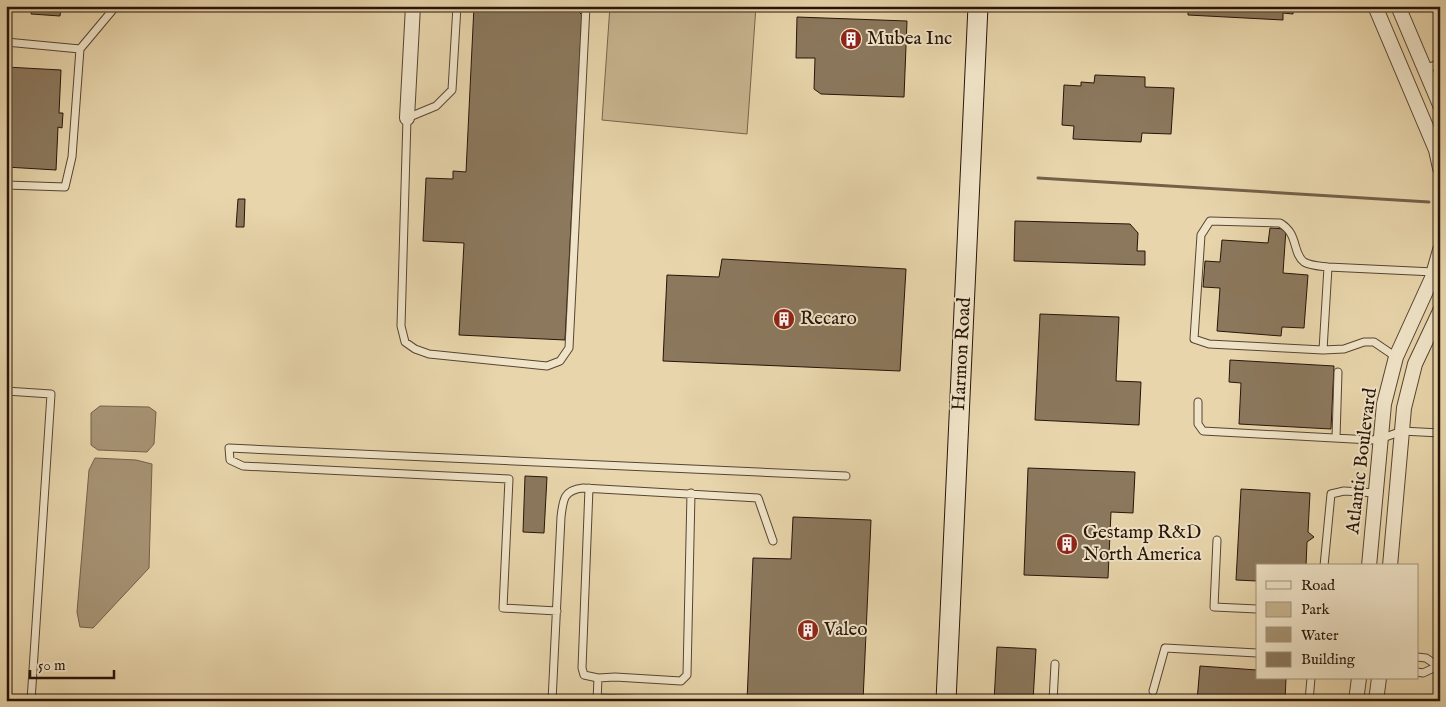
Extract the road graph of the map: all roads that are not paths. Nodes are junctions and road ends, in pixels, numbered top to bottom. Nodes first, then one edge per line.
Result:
1 (116, 6) edge
2 (413, 6) edge
3 (457, 6) edge
4 (586, 6) edge
5 (978, 6) edge
6 (1375, 6) edge
7 (1398, 6) edge
8 (6, 42) edge
9 (80, 49) junction
10 (1440, 63) edge
11 (1424, 69) junction
12 (1440, 105) edge
13 (407, 118) junction
14 (1440, 168) edge
15 (6, 185) edge
16 (1440, 250) edge
17 (1328, 267) junction
18 (1437, 273) edge
19 (1440, 311) edge
20 (1323, 350) junction
21 (1396, 357) junction
22 (1338, 372) dead end
23 (6, 391) edge
24 (1198, 402) dead end
25 (1402, 431) junction
26 (1440, 433) edge
27 (1336, 438) junction
28 (1380, 439) junction
29 (846, 476) dead end
30 (589, 488) junction
31 (691, 493) junction
32 (1376, 493) junction
33 (1217, 540) dead end
34 (773, 541) dead end
35 (1324, 564) edge
36 (1369, 564) edge
37 (1390, 564) edge
38 (1256, 609) edge
39 (557, 611) junction
40 (1256, 653) edge
41 (1418, 657) edge
42 (1055, 664) dead end
43 (1439, 666) edge
44 (1418, 672) edge
45 (598, 678) junction
46 (1311, 680) edge
47 (1359, 680) edge
48 (1379, 680) edge
49 (1153, 691) dead end
50 (597, 699) edge
51 (31, 701) edge
52 (552, 701) edge
53 (680, 701) edge
54 (946, 701) edge
55 (1053, 701) edge
56 (1309, 701) edge
57 (1356, 701) edge
58 (1376, 701) edge

1 - 9 lane
2 - 13 street
3 - 13 lane
4 - 13 lane
5 - 54 street, Harmon Road
6 - 14 street
7 - 11 street
8 - 9 lane
9 - 15 lane
10 - 11 lane
11 - 12 street
16 - 18 street, Atlantic Boulevard
17 - 18 lane
17 - 20 lane
17 - 20 lane
18 - 21 street, Atlantic Boulevard
19 - 25 street, Atlantic Boulevard
20 - 21 lane
21 - 28 street, Atlantic Boulevard
22 - 27 lane
23 - 51 lane
24 - 27 lane
25 - 26 lane
25 - 28 lane
25 - 37 street, Atlantic Boulevard
27 - 28 lane
28 - 32 street, Atlantic Boulevard
29 - 39 lane
30 - 31 lane
30 - 39 lane
30 - 45 lane
31 - 34 lane
31 - 45 lane
32 - 35 lane
32 - 36 street, Atlantic Boulevard
33 - 38 lane
39 - 52 lane
40 - 49 lane
41 - 43 lane
42 - 55 lane
43 - 44 lane
45 - 50 lane
46 - 56 lane
47 - 57 street
48 - 58 street
50 - 53 lane

